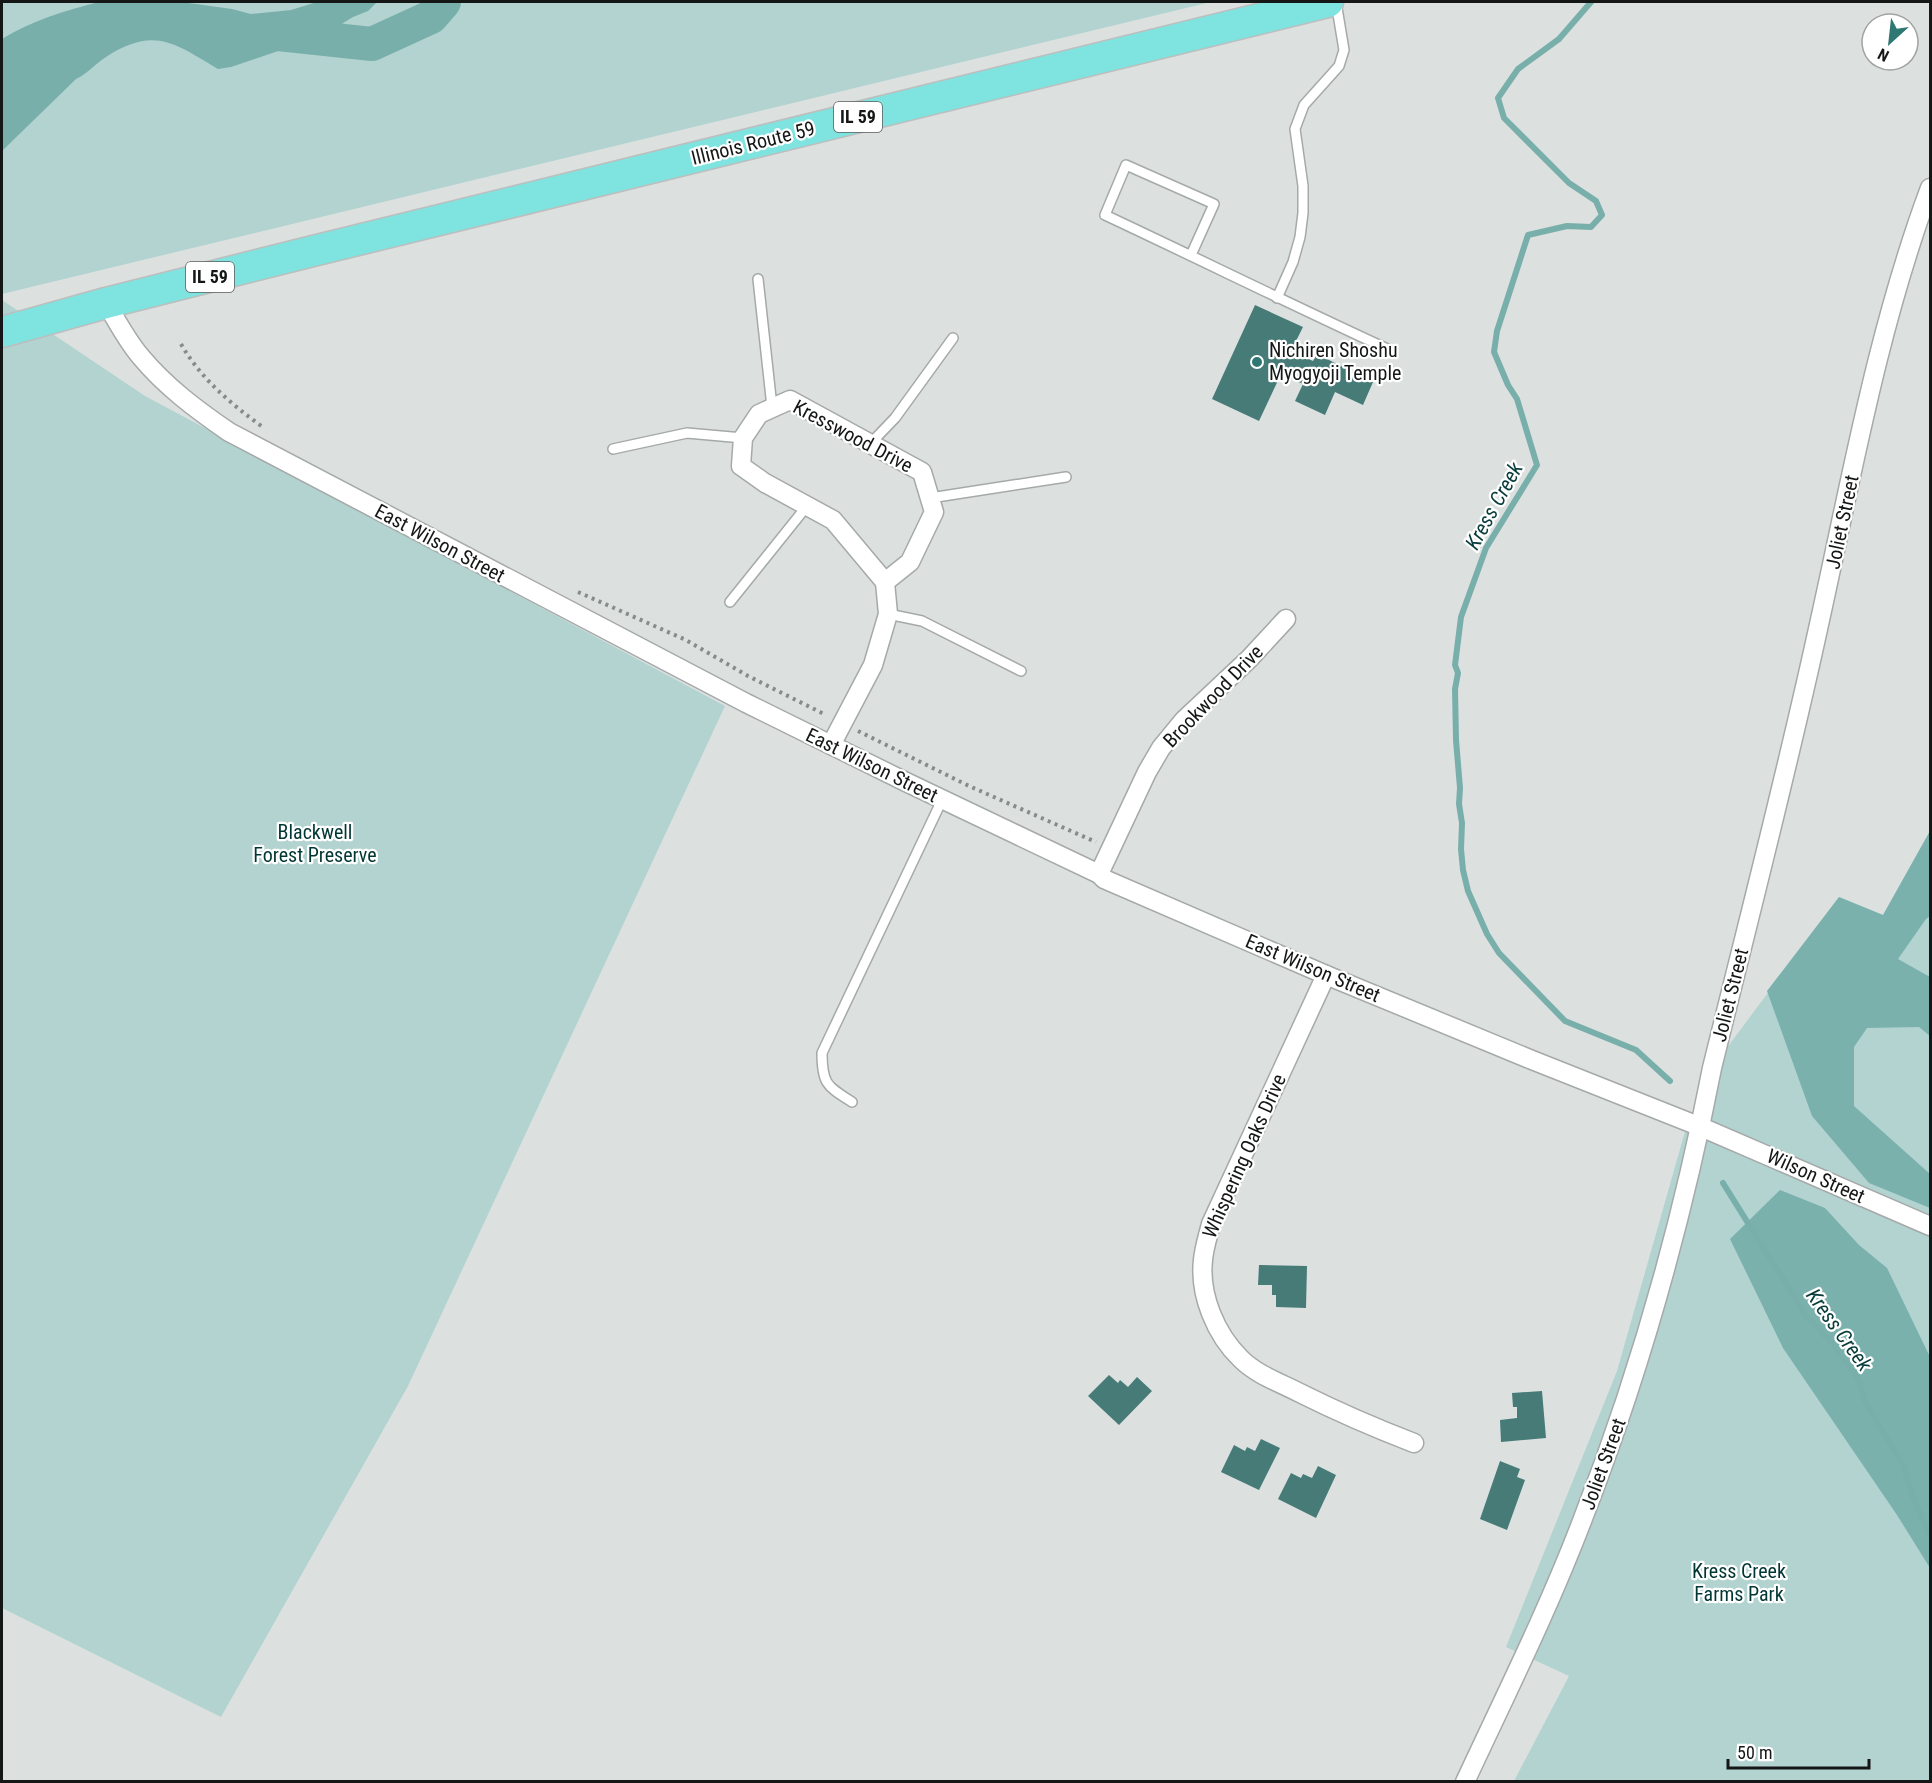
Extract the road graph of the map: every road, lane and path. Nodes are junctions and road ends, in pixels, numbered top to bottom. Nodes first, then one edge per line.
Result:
1 (1328, 2) edge
2 (1336, 2) edge
3 (1930, 188) edge
4 (1191, 255) junction
5 (758, 279) dead end
6 (1277, 298) junction
7 (106, 303) junction
8 (2, 332) edge
9 (953, 338) dead end
10 (181, 344) dead end
11 (1392, 351) dead end
12 (772, 407) junction
13 (267, 430) dead end
14 (743, 438) junction
15 (870, 444) junction
16 (613, 449) dead end
17 (1065, 477) dead end
18 (930, 498) junction
19 (807, 506) junction
20 (885, 582) junction
21 (572, 590) dead end
22 (730, 602) dead end
23 (888, 614) junction
24 (1286, 620) dead end
25 (1021, 671) dead end
26 (832, 718) dead end
27 (855, 730) dead end
28 (831, 745) junction
29 (942, 800) junction
30 (1100, 844) dead end
31 (1099, 874) junction
32 (1326, 975) junction
33 (852, 1102) dead end
34 (1701, 1127) junction
35 (1930, 1226) edge
36 (1414, 1443) dead end
37 (1465, 1782) edge

1 - 7 main road, Illinois Route 59 / IL 59
2 - 6 lane
3 - 34 street, Joliet Street
4 - 4 lane
4 - 6 lane
5 - 12 lane
6 - 11 lane
7 - 8 main road, IL 59
7 - 28 street, East Wilson Street
9 - 15 lane
10 - 13 path
12 - 14 street, Kresswood Drive
12 - 15 street, Kresswood Drive
14 - 16 lane
14 - 19 street
15 - 18 street, Kresswood Drive
17 - 18 lane
18 - 20 street, Kresswood Drive
19 - 20 street
19 - 22 lane
20 - 23 street
21 - 26 path
23 - 25 lane
23 - 28 street
24 - 31 street, Brookwood Drive
27 - 30 path
28 - 29 street, East Wilson Street
29 - 31 street, East Wilson Street
29 - 33 lane
31 - 32 street, East Wilson Street
32 - 34 street, East Wilson Street
32 - 36 street, Whispering Oaks Drive
34 - 35 street, Wilson Street
34 - 37 street, Joliet Street

